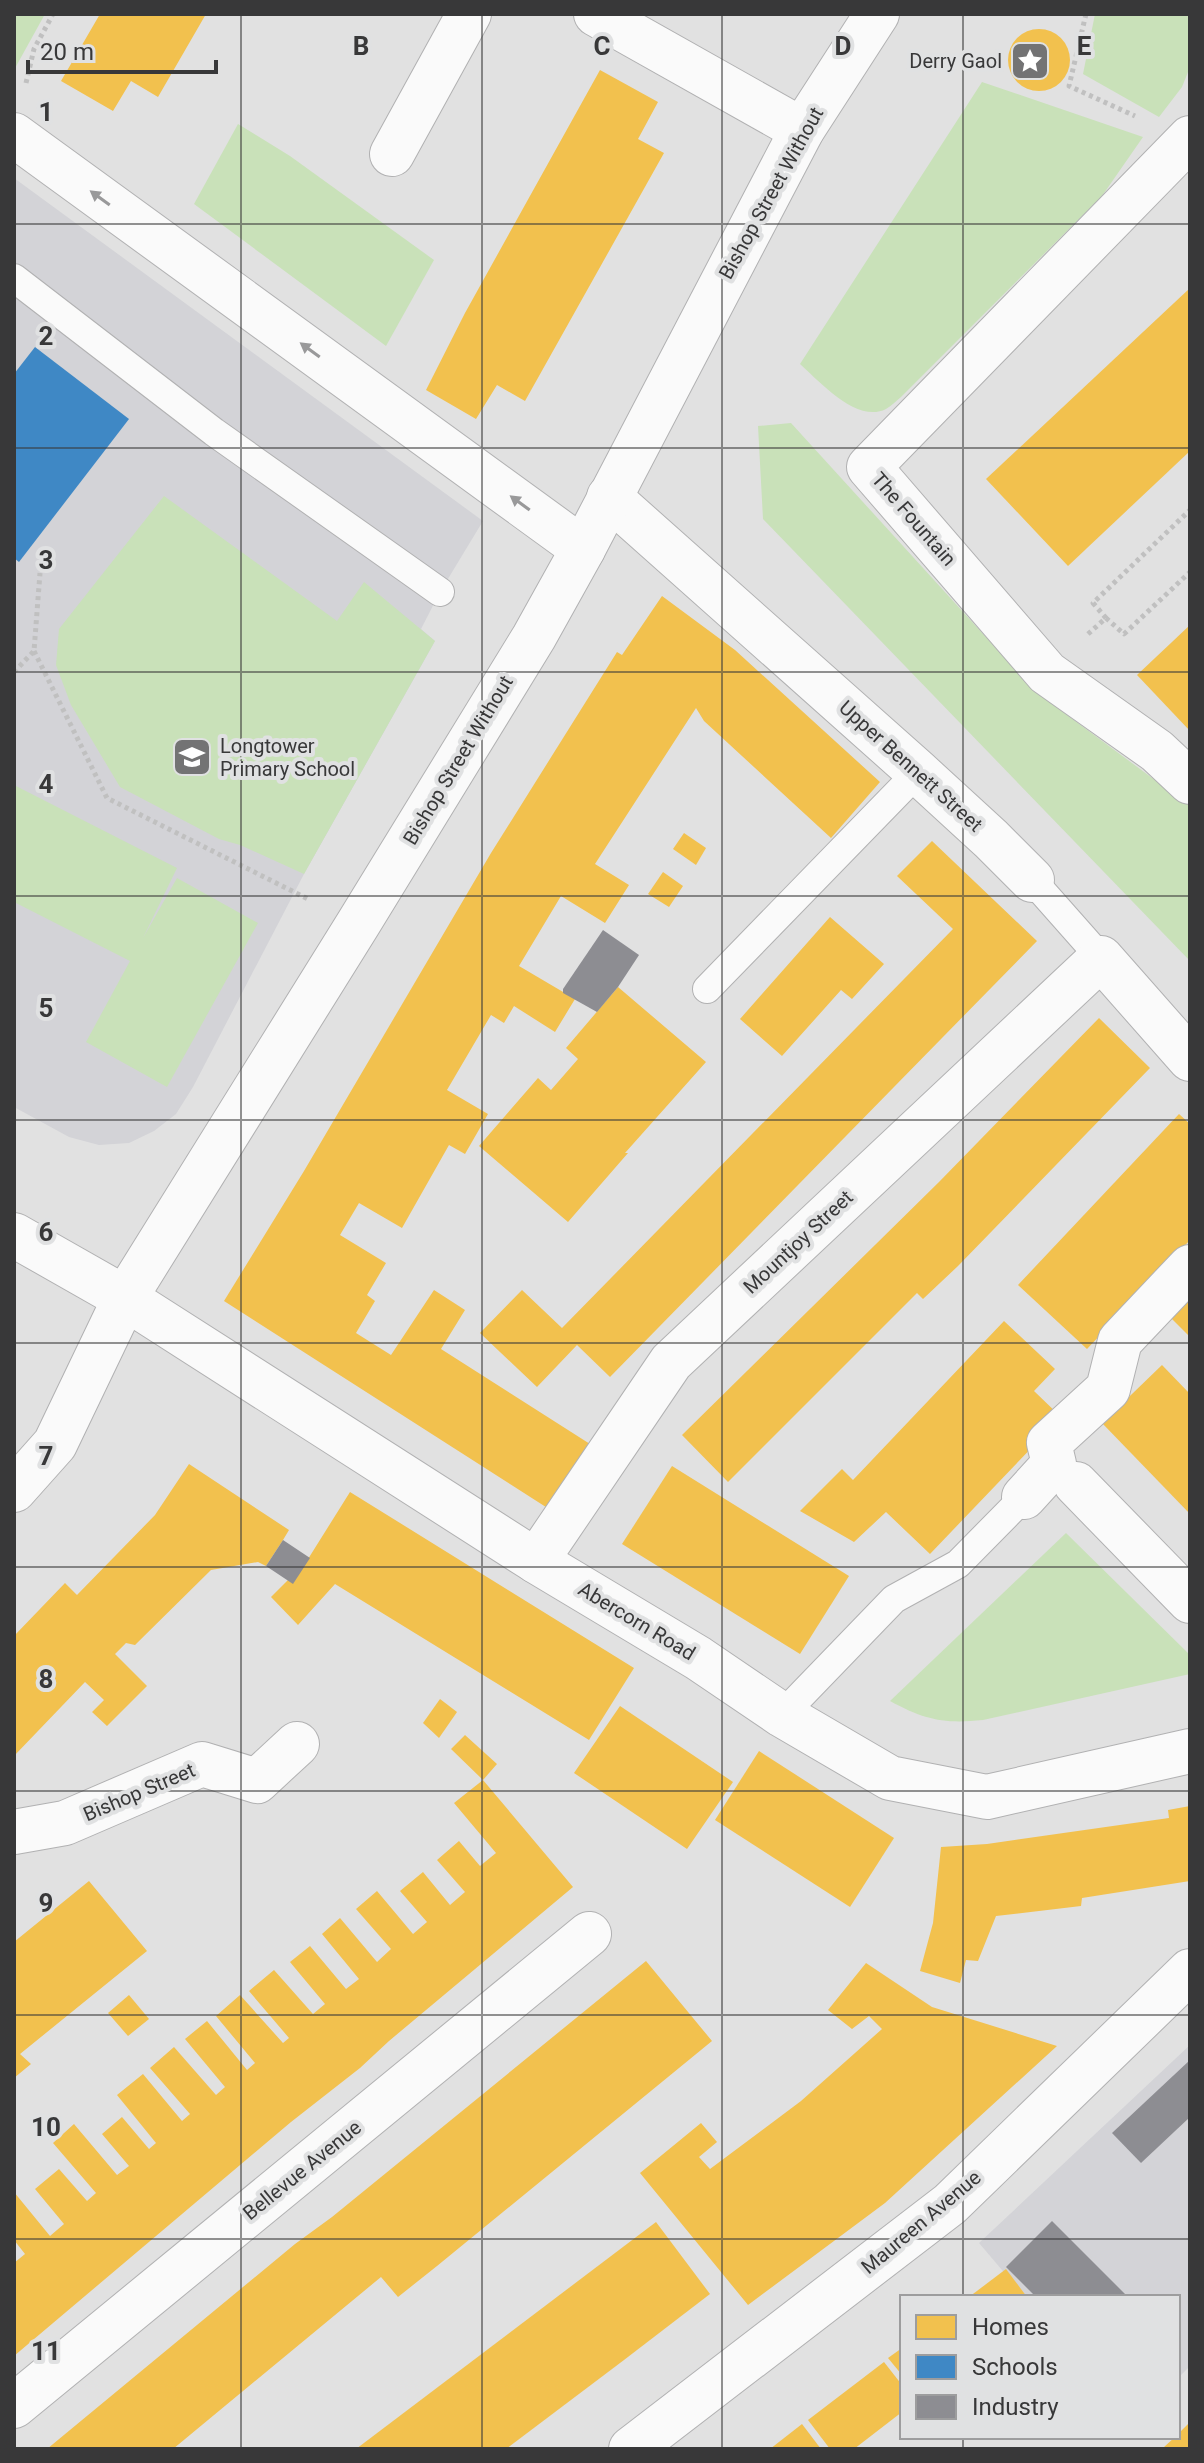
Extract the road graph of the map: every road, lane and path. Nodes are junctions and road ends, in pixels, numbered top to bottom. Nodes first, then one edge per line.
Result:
1 (53, 14) edge
2 (469, 14) edge
3 (596, 14) edge
4 (877, 14) edge
5 (1086, 14) edge
6 (20, 93) dead end
7 (802, 130) junction
8 (14, 135) edge
9 (1190, 140) edge
10 (392, 154) dead end
11 (14, 278) edge
12 (609, 497) junction
13 (1190, 510) edge
14 (583, 549) junction
15 (1190, 572) edge
16 (40, 573) dead end
17 (440, 592) dead end
18 (1106, 618) junction
19 (34, 651) junction
20 (1045, 671) junction
21 (14, 672) edge
22 (918, 772) junction
23 (1190, 782) edge
24 (1032, 880) joint
25 (358, 924) junction
26 (1101, 958) junction
27 (707, 989) dead end
28 (1190, 1059) edge
29 (14, 1235) edge
30 (1190, 1267) edge
31 (125, 1298) junction
32 (1076, 1484) dead end
33 (14, 1490) edge
34 (1024, 1497) joint
35 (536, 1561) junction
36 (1190, 1601) edge
37 (782, 1715) junction
38 (297, 1744) dead end
39 (1190, 1751) edge
40 (14, 1832) edge
41 (589, 1934) dead end
42 (1190, 1971) edge
43 (14, 2406) edge
44 (631, 2449) edge

1 - 6 path
2 - 10 street
3 - 7 street
4 - 7 street, Bishop Street Without
5 - 9 path
7 - 12 street, Bishop Street Without
14 -> 8 street
9 - 20 street, The Fountain
11 - 17 lane
12 - 14 street, Bishop Street Without
12 - 22 street, Upper Bennett Street
13 - 18 path
14 - 25 street, Bishop Street Without
15 - 18 path
16 - 19 path
18 - 20 path
19 - 21 path
19 - 25 path
20 - 23 street, The Fountain
22 - 24 street, Upper Bennett Street
22 - 27 lane
24 - 26 lane, Upper Bennett Street
25 - 31 street, Bishop Street Without
26 - 28 street, Upper Bennett Street
26 - 35 street, Mountjoy Street
29 - 31 street, Abercorn Road
30 - 34 street
31 - 33 street, Bishop Street Without
31 - 35 street, Abercorn Road
32 - 36 street
34 - 37 lane
35 - 37 street, Abercorn Road
37 - 39 street, Abercorn Road
38 - 40 street, Bishop Street
41 - 43 street, Bellevue Avenue
42 - 44 street, Maureen Avenue

